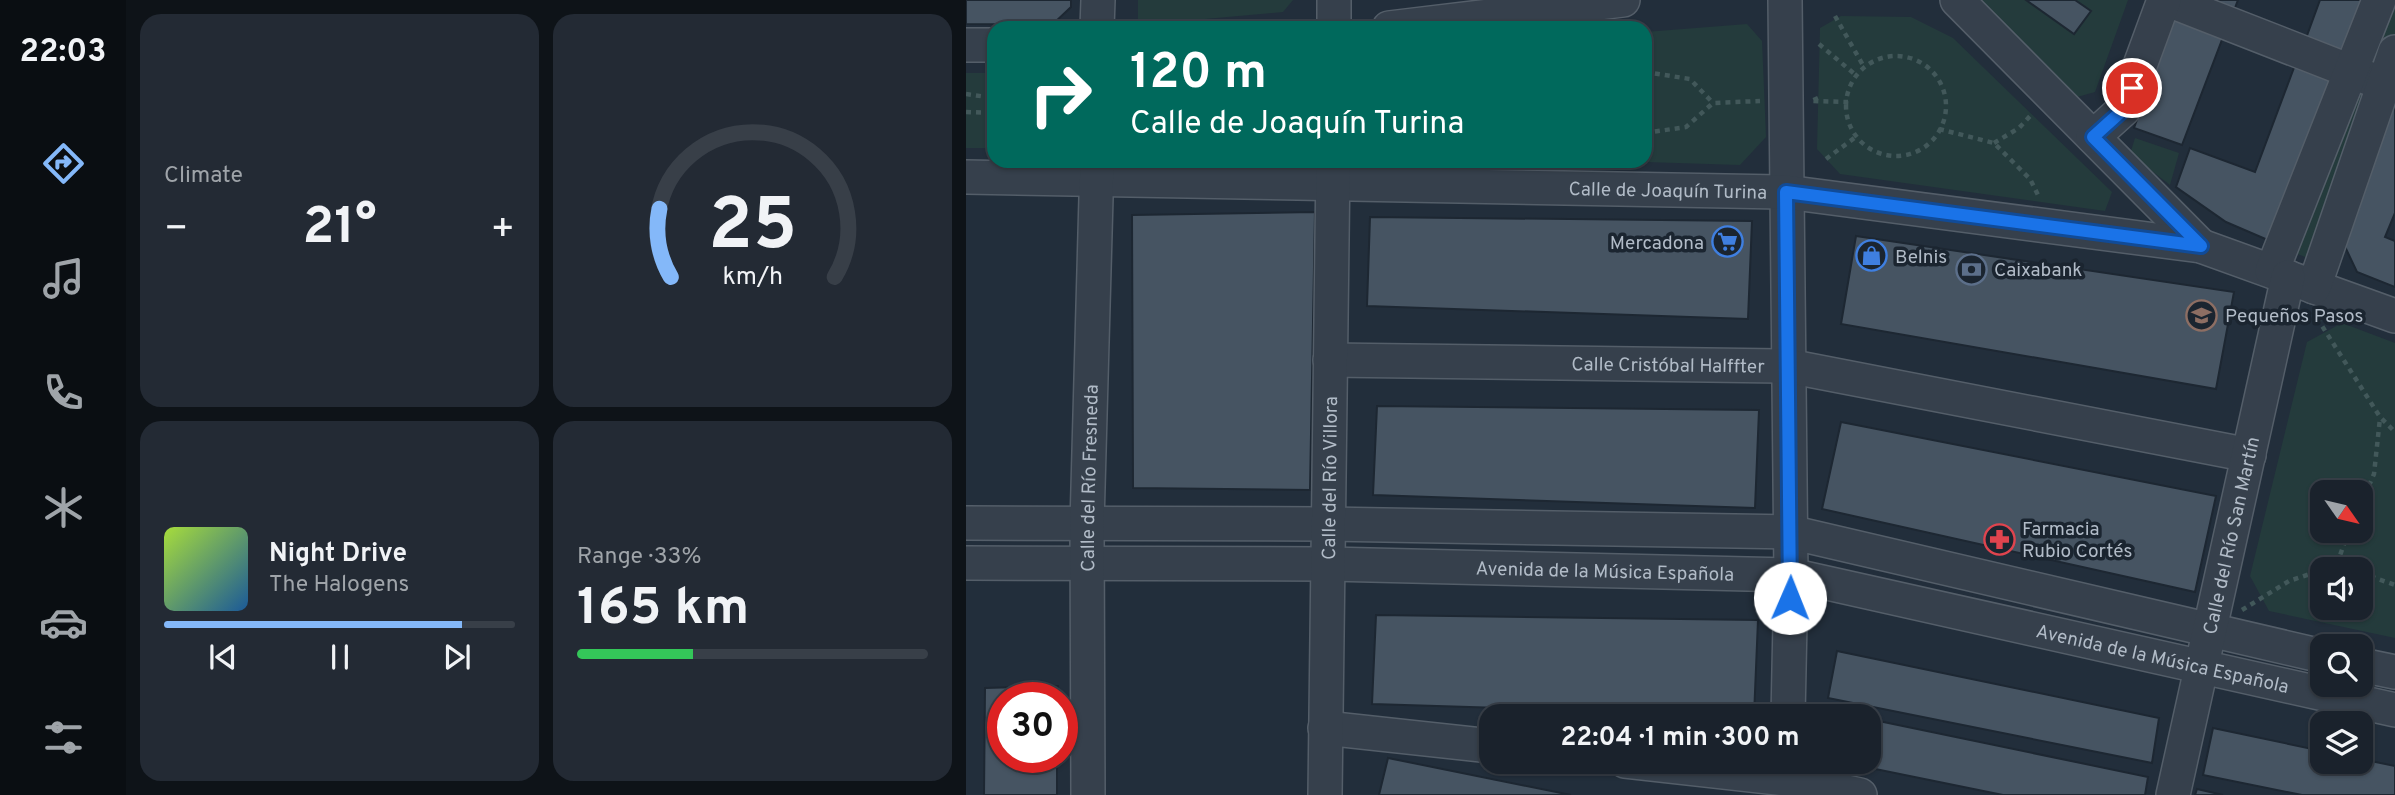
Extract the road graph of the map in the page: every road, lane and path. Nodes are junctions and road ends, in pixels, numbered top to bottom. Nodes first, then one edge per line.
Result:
1 (1098, 0) edge
2 (1334, 0) edge
3 (1623, 0) edge
4 (1786, 0) edge
5 (1956, 0) edge
6 (2166, 0) edge
7 (2379, 0) edge
8 (1835, 16) dead end
9 (1097, 21) edge
10 (1334, 21) edge
11 (1448, 21) edge
12 (1819, 44) dead end
13 (966, 45) edge
14 (987, 45) edge
15 (2395, 52) edge
16 (1864, 68) junction
17 (2351, 72) junction
18 (1652, 73) edge
19 (1858, 77) junction
20 (2389, 86) edge
21 (966, 94) edge
22 (987, 97) edge
23 (1818, 98) dead end
24 (1785, 101) junction
25 (1848, 102) junction
26 (1713, 103) junction
27 (966, 112) edge
28 (987, 113) edge
29 (2033, 113) dead end
30 (1938, 129) junction
31 (1652, 132) edge
32 (1857, 136) junction
33 (2093, 137) junction
34 (1994, 143) junction
35 (1826, 159) dead end
36 (1097, 169) edge
37 (1333, 172) edge
38 (966, 177) edge
39 (1786, 192) junction
40 (2054, 227) junction
41 (2201, 246) junction
42 (2291, 278) junction
43 (2395, 316) edge
44 (1330, 360) junction
45 (1788, 366) junction
46 (2380, 417) junction
47 (2395, 432) edge
48 (2249, 454) junction
49 (2371, 480) edge
50 (966, 523) edge
51 (1087, 524) junction
52 (1327, 524) junction
53 (1790, 532) junction
54 (966, 563) edge
55 (1087, 564) junction
56 (1329, 564) junction
57 (2310, 574) edge
58 (1791, 575) junction
59 (2373, 577) edge
60 (2395, 585) edge
61 (2211, 628) junction
62 (2310, 653) edge
63 (2202, 664) junction
64 (2373, 667) edge
65 (2395, 672) edge
66 (1788, 704) edge
67 (2395, 710) edge
68 (1325, 728) junction
69 (1479, 745) edge
70 (1741, 774) edge
71 (1786, 779) edge
72 (1088, 795) edge
73 (1325, 795) edge
74 (1860, 795) edge
75 (2173, 795) edge

1 - 9 street
2 - 10 street
3 - 11 street
4 - 24 street
5 - 33 street
6 - 17 street
6 - 33 street
7 - 17 street
8 - 16 path
12 - 19 path
13 - 14 street
15 - 20 street, Calle del Río San Martín
16 - 19 path
16 - 30 path
17 - 20 street
17 - 42 street
18 - 26 path
19 - 25 path
20 - 42 street, Calle del Río San Martín
21 - 22 path
23 - 25 path
24 - 26 path
24 - 39 street
25 - 32 path
26 - 31 path
27 - 28 path
29 - 34 path
30 - 32 path
30 - 34 path
32 - 35 path
33 - 41 street
34 - 40 path
36 - 37 street, Calle de Joaquín Turina
36 - 38 street, Calle de Joaquín Turina
36 - 51 street, Calle del Río Fresneda
37 - 39 street, Calle de Joaquín Turina
37 - 44 street, Calle del Río Villora
39 - 40 street, Calle de Joaquín Turina
39 - 45 street
40 - 41 street, Calle de Joaquín Turina
41 - 42 street, Calle de Joaquín Turina
42 - 43 street, Calle de Joaquín Turina
42 - 46 path
42 - 48 street, Calle del Río San Martín
44 - 45 street, Calle Cristóbal Halffter
44 - 52 street, Calle del Río Villora
45 - 48 street, Calle Cristóbal Halffter
45 - 53 street
46 - 47 path
46 - 49 path
48 - 61 street, Calle del Río San Martín
50 - 51 street, Avenida de la Música Española
51 - 52 street, Avenida de la Música Española
51 - 55 street, Calle del Río Fresneda
52 - 53 street, Avenida de la Música Española
52 - 56 street, Calle del Río Villora
53 - 58 street
53 - 61 street, Avenida de la Música Española
54 - 55 street, Avenida de la Música Española
55 - 56 street, Avenida de la Música Española
55 - 72 street, Calle del Río Fresneda
56 - 58 street, Avenida de la Música Española
56 - 68 street, Calle del Río Villora
57 - 61 path
58 - 63 street, Avenida de la Música Española
58 - 66 street
59 - 60 path
61 - 62 street, Avenida de la Música Española
61 - 63 street, Calle del Río San Martín
63 - 67 street, Avenida de la Música Española
63 - 75 street, Calle del Río San Martín
64 - 65 street
68 - 69 street
68 - 73 street, Calle del Río Villora
70 - 71 street
71 - 74 street

